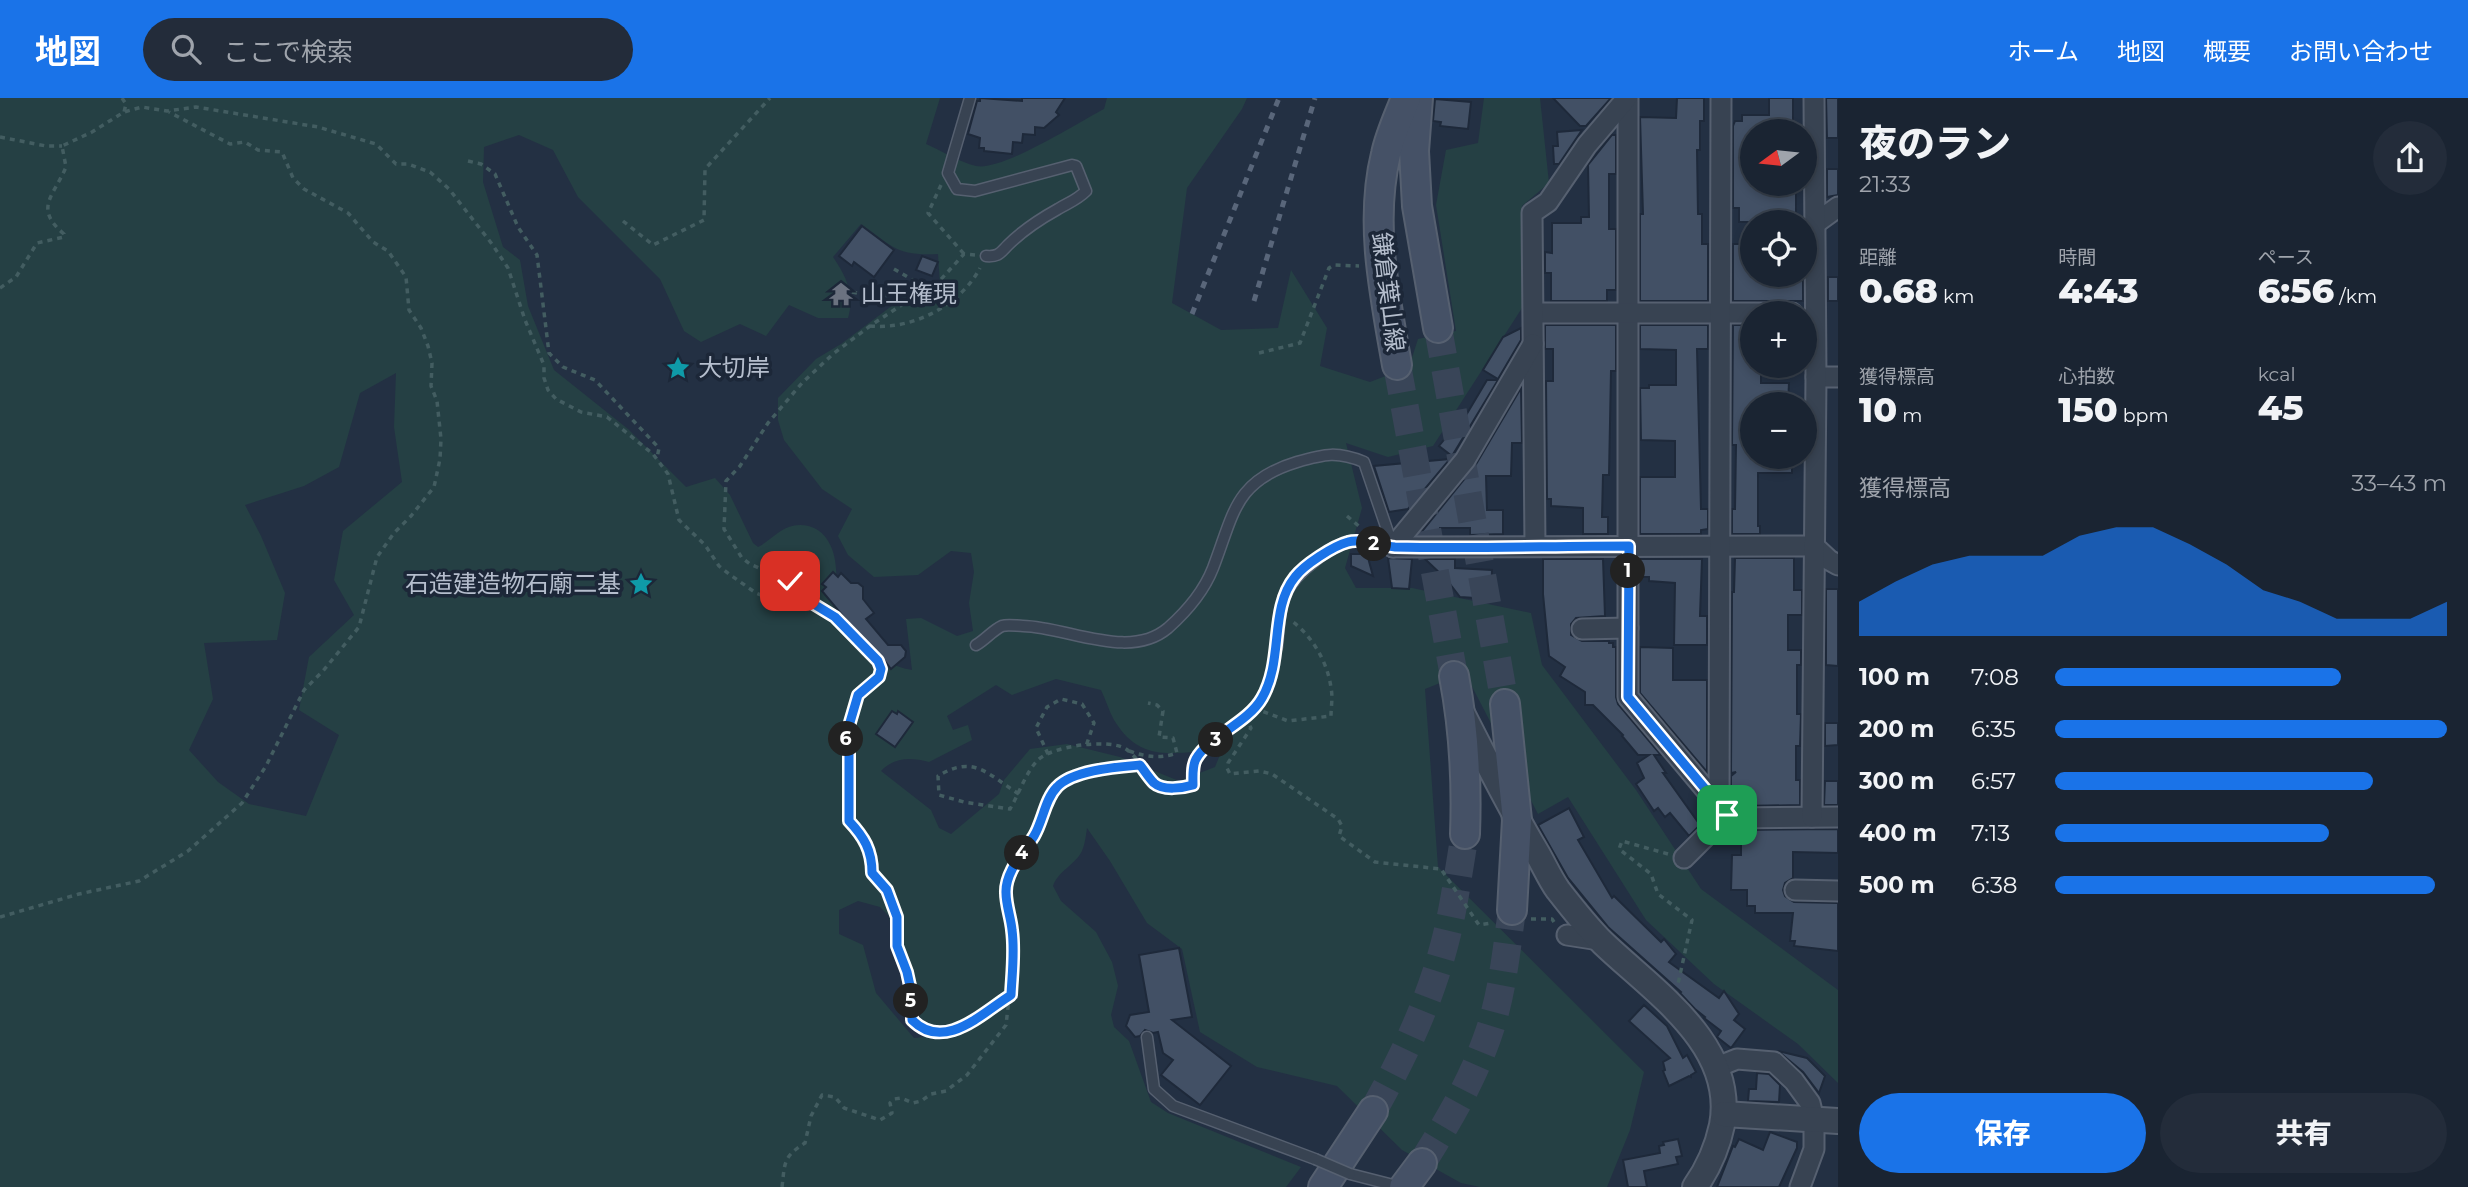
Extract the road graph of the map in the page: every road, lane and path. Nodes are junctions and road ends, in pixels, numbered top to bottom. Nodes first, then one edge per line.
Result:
1 (122, 98) edge
2 (770, 98) edge
3 (971, 98) edge
4 (1406, 98) edge
5 (1418, 98) edge
6 (1628, 98) edge
7 (1721, 98) edge
8 (1815, 98) edge
9 (124, 111) junction
10 (167, 111) junction
11 (0, 137) edge
12 (62, 146) junction
13 (468, 161) dead end
14 (948, 173) junction
15 (1838, 207) edge
16 (1816, 210) edge
17 (623, 221) dead end
18 (1817, 222) edge
19 (964, 254) junction
20 (1380, 254) junction
21 (986, 256) junction
22 (894, 269) dead end
23 (915, 282) junction
24 (0, 288) edge
25 (928, 289) junction
26 (852, 292) dead end
27 (1534, 313) junction
28 (1628, 313) junction
29 (1721, 313) junction
30 (1740, 313) edge
31 (870, 326) junction
32 (1438, 328) tunnel mouth
33 (1534, 341) junction
34 (1259, 353) dead end
35 (1398, 365) tunnel mouth
36 (1817, 377) edge
37 (1838, 377) edge
38 (1816, 378) edge
39 (657, 458) junction
40 (1535, 546) junction
41 (1629, 546) junction
42 (1720, 546) junction
43 (1814, 546) junction
44 (1392, 547) junction
45 (1838, 565) edge
46 (806, 597) junction
47 (1279, 612) junction
48 (1628, 628) junction
49 (1581, 629) dead end
50 (976, 645) dead end
51 (1277, 648) joint
52 (1454, 676) tunnel mouth
53 (1148, 703) dead end
54 (1506, 704) tunnel mouth
55 (1254, 708) junction
56 (1460, 709) junction
57 (1245, 717) junction
58 (1086, 746) junction
59 (1127, 750) junction
60 (1048, 754) junction
61 (1140, 765) junction
62 (1019, 793) junction
63 (1723, 810) junction
64 (1812, 817) junction
65 (1838, 817) edge
66 (1517, 820) junction
67 (1684, 858) joint
68 (1795, 890) dead end
69 (1838, 891) edge
70 (1511, 910) tunnel mouth
71 (0, 917) edge
72 (1479, 925) dead end
73 (1567, 935) dead end
74 (1600, 940) junction
75 (1011, 995) junction
76 (1670, 1005) junction
77 (1147, 1037) dead end
78 (1717, 1067) junction
79 (1373, 1111) tunnel mouth
80 (1724, 1114) junction
81 (1826, 1120) edge
82 (1422, 1163) tunnel mouth
83 (1399, 1186) edge
84 (782, 1187) edge
85 (1323, 1187) edge
86 (1695, 1187) edge
87 (1800, 1187) edge

1 - 9 path
2 - 17 path
3 - 14 lane
4 - 20 main road, 鎌倉葉山線
5 - 32 main road, 鎌倉葉山線
6 - 27 street
6 - 28 street
7 - 29 street
8 - 16 street
9 - 10 path
9 - 12 path
10 - 39 path
10 - 71 path
11 - 12 path
12 - 24 path
13 - 39 path
14 - 19 path
14 - 21 lane
15 - 18 street
19 - 21 path
19 - 25 path
20 - 34 path
20 - 35 main road, 鎌倉葉山線
21 - 31 path
22 - 23 path
23 - 25 path
23 - 26 path
25 - 31 path
27 - 28 street
27 - 33 street
28 - 29 street
28 - 41 street
29 - 30 street
29 - 42 street
31 - 46 path
33 - 40 street
33 - 44 street
36 - 37 street
38 - 43 street
39 - 46 path
40 - 41 street
40 - 44 street
41 - 42 street
41 - 48 street
42 - 43 street
42 - 63 street
43 - 45 street
43 - 64 street
44 - 47 lane
44 - 50 lane
46 - 75 path
47 - 51 lane
47 - 55 path
48 - 49 street
48 - 63 street
51 - 55 path
52 - 56 main road
53 - 59 path
54 - 66 main road
55 - 57 path
56 - 66 street
56 - 66 main road
57 - 61 path
57 - 72 path
58 - 59 path
58 - 60 path
58 - 60 path
59 - 61 path
60 - 62 path
61 - 75 path
62 - 62 path
63 - 64 street
63 - 67 street
64 - 65 street
66 - 70 main road
66 - 74 street
67 - 76 path
68 - 69 street
73 - 74 street
74 - 76 street
75 - 84 path
76 - 78 street
77 - 83 lane, bridge
78 - 80 street
78 - 81 street
79 - 85 main road
80 - 81 street
80 - 86 street
81 - 87 street
82 - 83 main road

